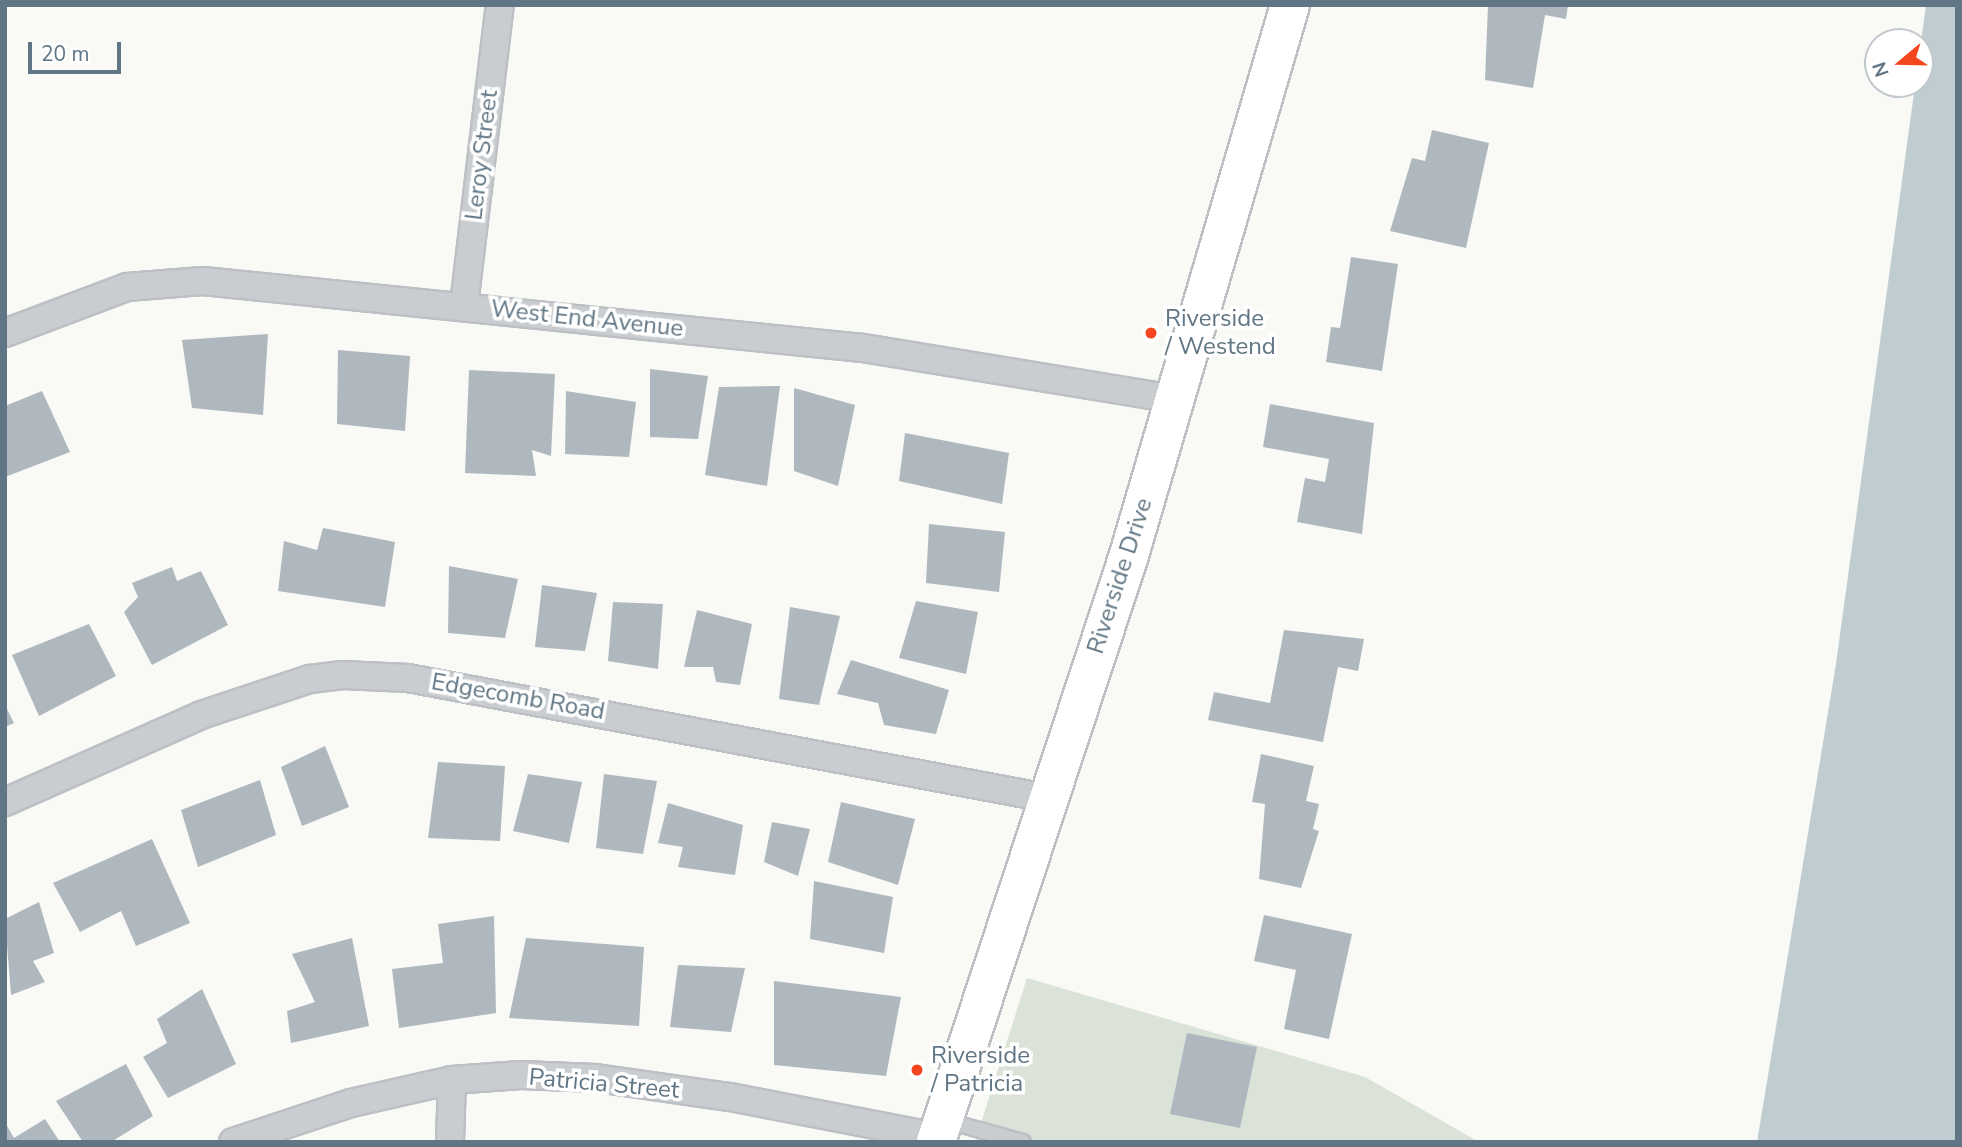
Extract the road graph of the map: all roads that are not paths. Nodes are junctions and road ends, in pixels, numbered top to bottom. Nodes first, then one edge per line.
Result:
1 (500, 5) edge
2 (1290, 5) edge
3 (464, 305) junction
4 (5, 333) edge
5 (1174, 399) junction
6 (1047, 798) junction
7 (5, 802) edge
8 (452, 1080) junction
9 (939, 1133) edge
10 (233, 1142) edge
11 (450, 1142) edge
12 (1023, 1142) edge

1 - 3 street, Leroy Street
2 - 5 main road, Riverside Drive
3 - 4 street, West End Avenue
3 - 5 street, West End Avenue
5 - 6 main road, Riverside Drive
6 - 7 street, Edgecomb Road
6 - 9 main road, Riverside Drive
8 - 9 street, Patricia Street
8 - 10 street, Patricia Street
8 - 11 street
9 - 12 lane

